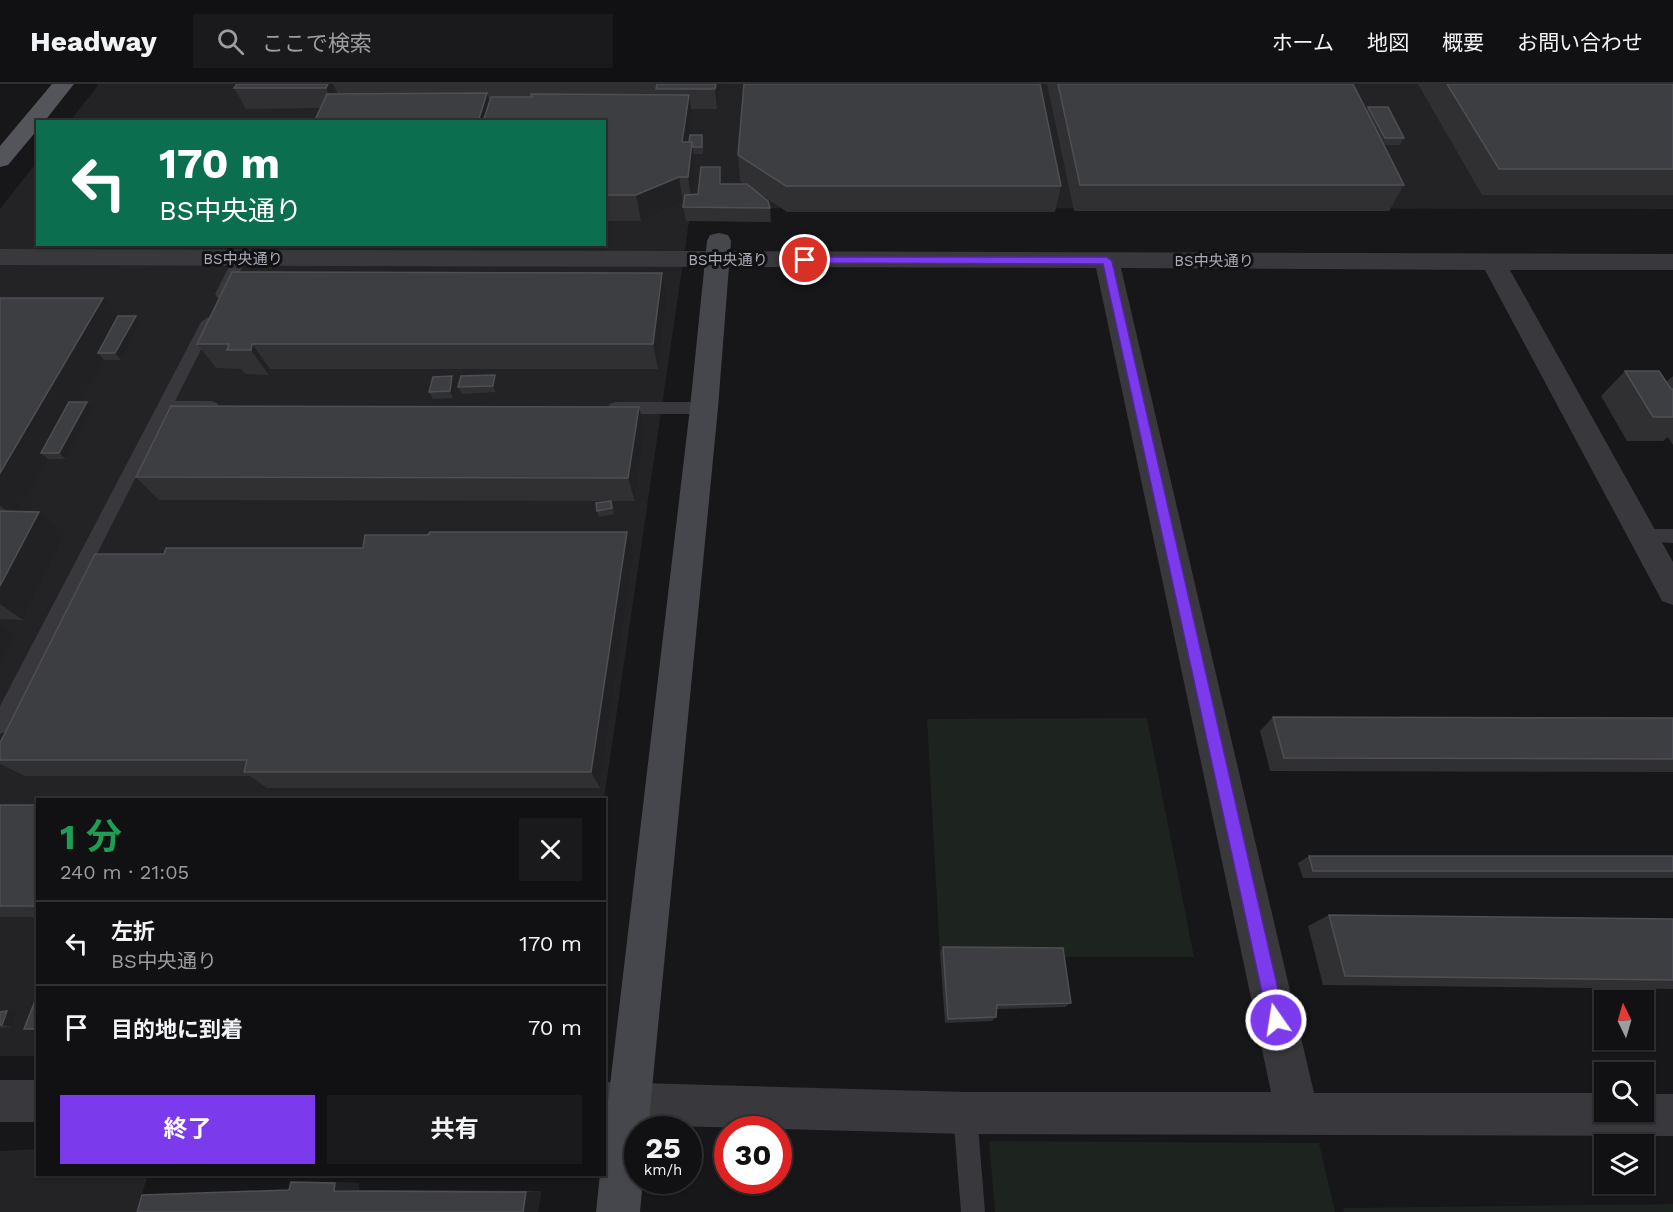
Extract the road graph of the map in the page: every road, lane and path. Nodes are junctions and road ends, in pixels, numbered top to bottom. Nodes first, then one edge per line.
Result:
1 (63, 84) edge
2 (2, 155) edge
3 (0, 239) edge
4 (36, 240) edge
5 (606, 241) edge
6 (1673, 245) edge
7 (719, 251) junction
8 (0, 257) edge
9 (240, 259) junction
10 (1107, 261) junction
11 (1493, 262) junction
12 (1673, 262) edge
13 (166, 406) junction
14 (225, 407) edge
15 (605, 408) edge
16 (704, 408) junction
17 (1642, 536) junction
18 (1673, 536) edge
19 (1673, 592) edge
20 (0, 725) edge
21 (0, 1101) edge
22 (36, 1101) edge
23 (617, 1103) edge
24 (965, 1113) junction
25 (1297, 1113) junction
26 (1673, 1115) edge
27 (618, 1212) edge
28 (973, 1212) edge

1 - 2 main road
3 - 4 street
5 - 7 street, BS中央通り
6 - 7 street, BS中央通り
7 - 9 street, BS中央通り
7 - 10 street, BS中央通り
7 - 16 street
8 - 9 street, BS中央通り
9 - 13 lane
10 - 11 street, BS中央通り
10 - 25 street
11 - 12 street, BS中央通り
11 - 17 street
13 - 14 lane
13 - 20 lane
15 - 16 lane
16 - 23 street
17 - 18 lane
17 - 19 street
21 - 22 street
23 - 24 street
23 - 27 street
24 - 25 street
24 - 28 lane
25 - 26 street

